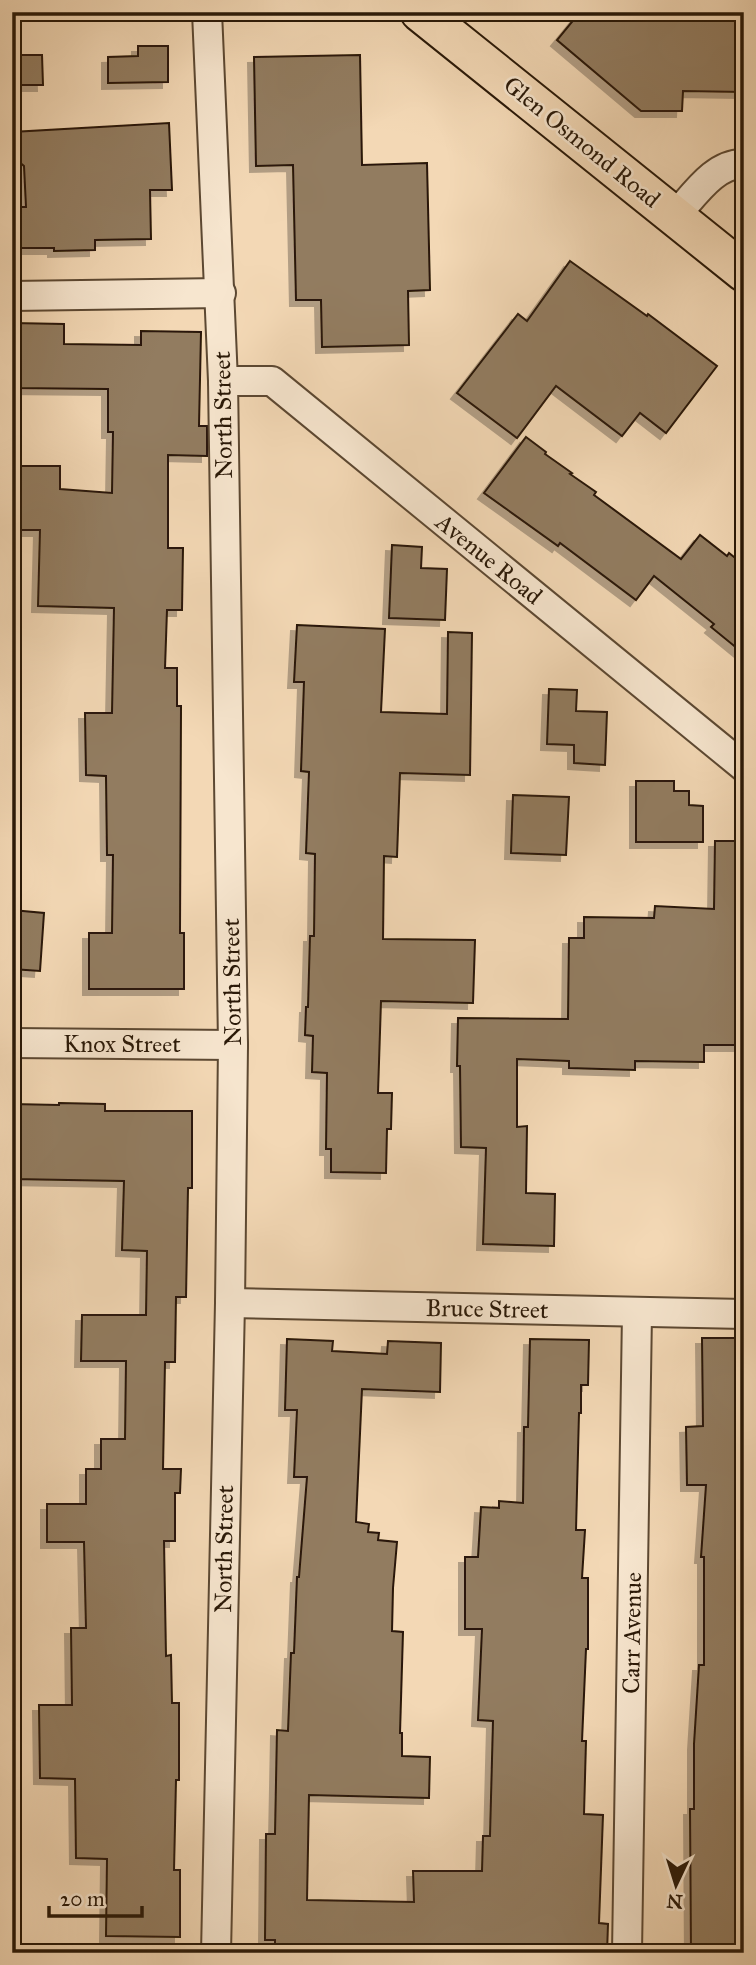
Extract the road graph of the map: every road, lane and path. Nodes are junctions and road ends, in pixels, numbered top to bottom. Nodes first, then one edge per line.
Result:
1 (207, 12) edge
2 (420, 12) edge
3 (744, 164) edge
4 (675, 216) junction
5 (744, 272) edge
6 (220, 292) junction
7 (12, 296) edge
8 (223, 381) junction
9 (744, 767) edge
10 (12, 1043) edge
11 (233, 1045) junction
12 (230, 1303) junction
13 (636, 1313) junction
14 (744, 1314) edge
15 (216, 1953) edge
16 (627, 1953) edge

1 - 6 street, North Street
2 - 4 highway, Glen Osmond Road
3 - 4 street
4 - 5 highway, Glen Osmond Road
6 - 7 street
6 - 8 street, North Street
8 - 9 street, Avenue Road
8 - 11 street, North Street
10 - 11 street, Knox Street
11 - 12 street, North Street
12 - 13 street, Bruce Street
12 - 15 street, North Street
13 - 14 street, Bruce Street
13 - 16 street, Carr Avenue

